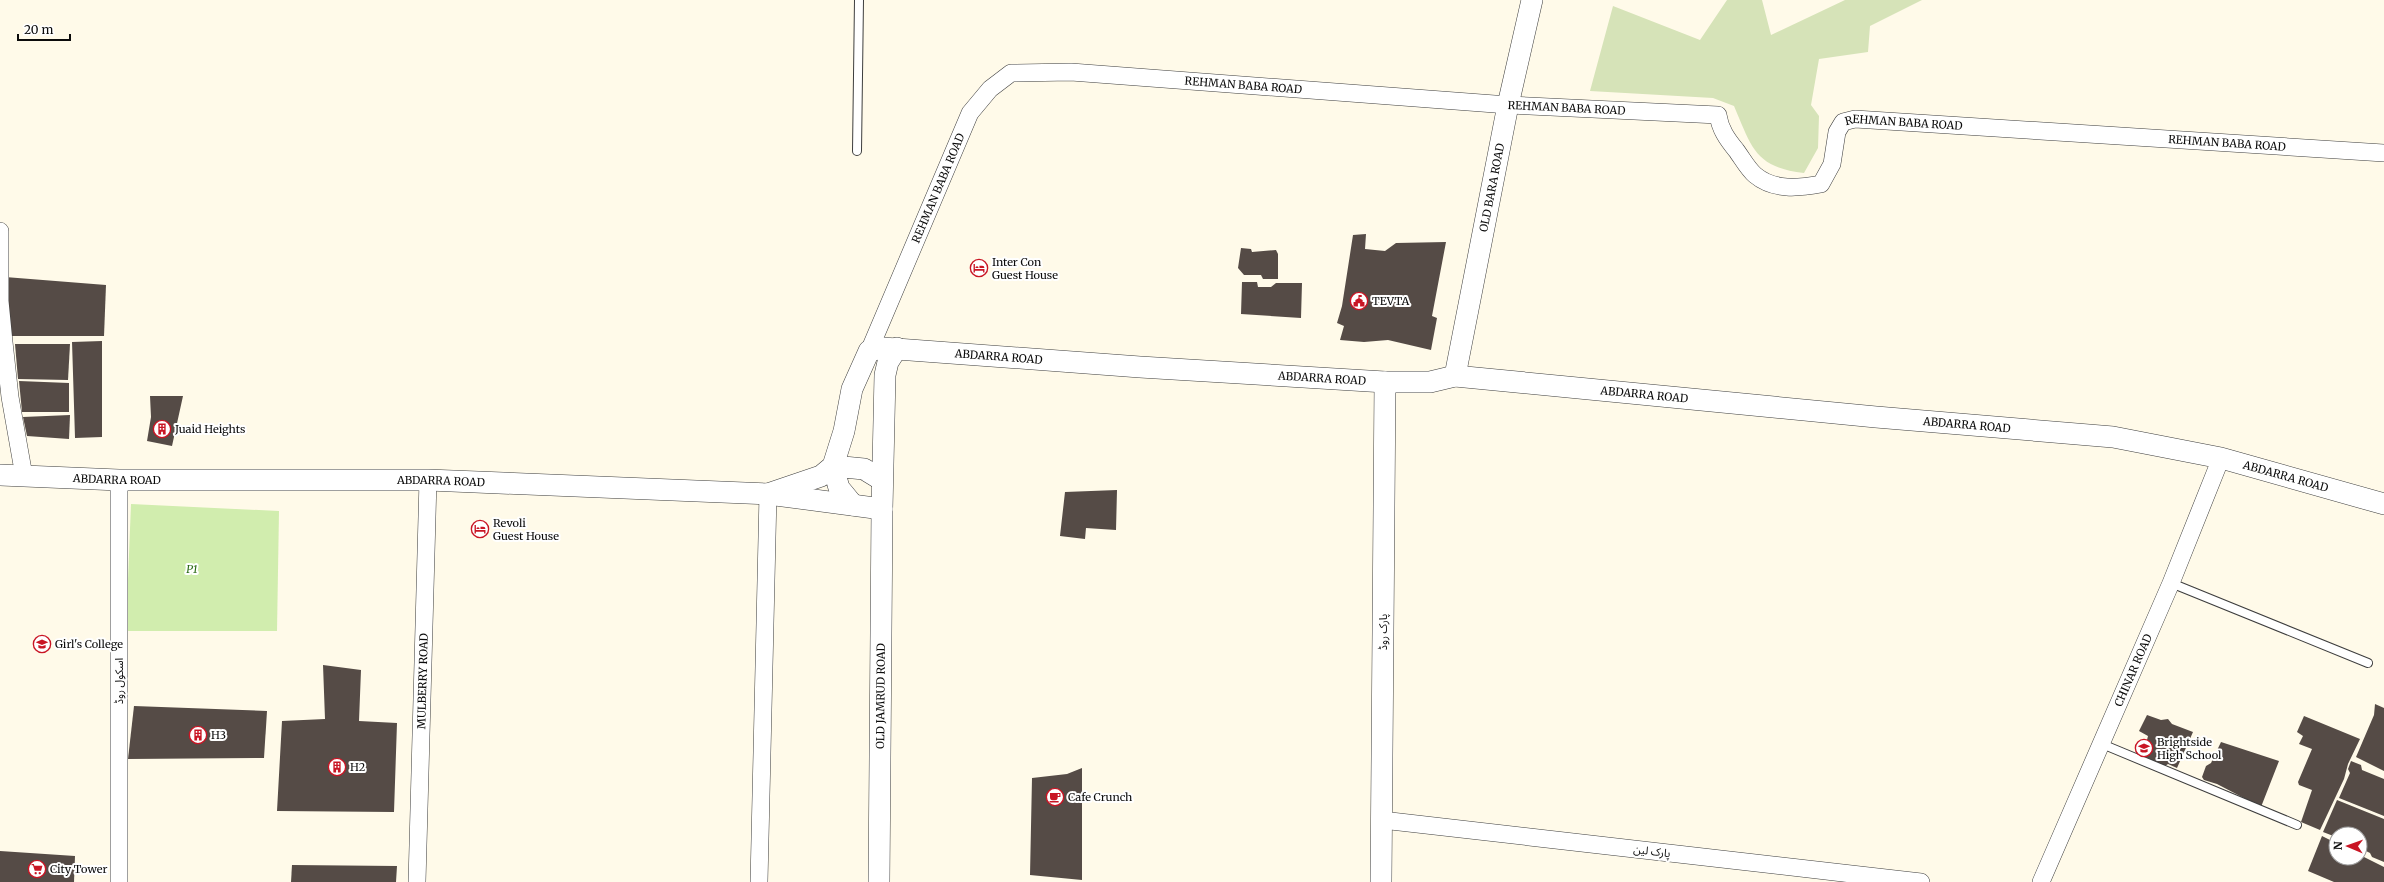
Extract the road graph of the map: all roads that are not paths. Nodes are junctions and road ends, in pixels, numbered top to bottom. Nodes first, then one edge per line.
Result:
1 (859, 0) edge
2 (1532, 0) edge
3 (1508, 105) junction
4 (856, 151) dead end
5 (2384, 153) edge
6 (0, 231) edge
7 (897, 348) junction
8 (869, 351) junction
9 (1455, 376) junction
10 (1385, 382) junction
11 (2221, 458) junction
12 (833, 466) junction
13 (0, 475) edge
14 (24, 476) junction
15 (119, 480) junction
16 (428, 480) junction
17 (882, 480) junction
18 (768, 494) junction
19 (2384, 504) edge
20 (853, 505) junction
21 (882, 509) junction
22 (2171, 583) junction
23 (2368, 663) dead end
24 (2102, 744) junction
25 (1382, 820) junction
26 (2297, 825) dead end
27 (119, 882) edge
28 (417, 882) edge
29 (759, 882) edge
30 (879, 882) edge
31 (1381, 882) edge
32 (1921, 882) edge
33 (2041, 882) edge

1 - 4 lane
2 - 3 street, OLD BARA ROAD
3 - 5 street, REHMAN BABA ROAD
3 - 8 street, REHMAN BABA ROAD
3 - 9 street, OLD BARA ROAD
6 - 14 street
7 - 8 street
7 - 10 street, ABDARRA ROAD
7 - 17 street, OLD JAMRUD ROAD
8 - 12 street
9 - 10 street, ABDARRA ROAD
9 - 11 street, ABDARRA ROAD
10 - 25 street, پارک روڈ
11 - 19 street, ABDARRA ROAD
11 - 22 street, CHINAR ROAD
12 - 17 street
12 - 18 street
12 - 20 street
13 - 14 street, ABDARRA ROAD
14 - 15 street, ABDARRA ROAD
15 - 16 street, ABDARRA ROAD
15 - 27 street, اسکول روڈ
16 - 18 street, ABDARRA ROAD
16 - 28 street, MULBERRY ROAD
17 - 21 street, OLD JAMRUD ROAD
18 - 20 street, ABDARRA ROAD
18 - 29 street
20 - 21 street, ABDARRA ROAD
21 - 30 street, OLD JAMRUD ROAD
22 - 23 lane
22 - 24 street, CHINAR ROAD
24 - 26 lane
24 - 33 street, CHINAR ROAD
25 - 31 street, پارک روڈ
25 - 32 street, پارک لین

